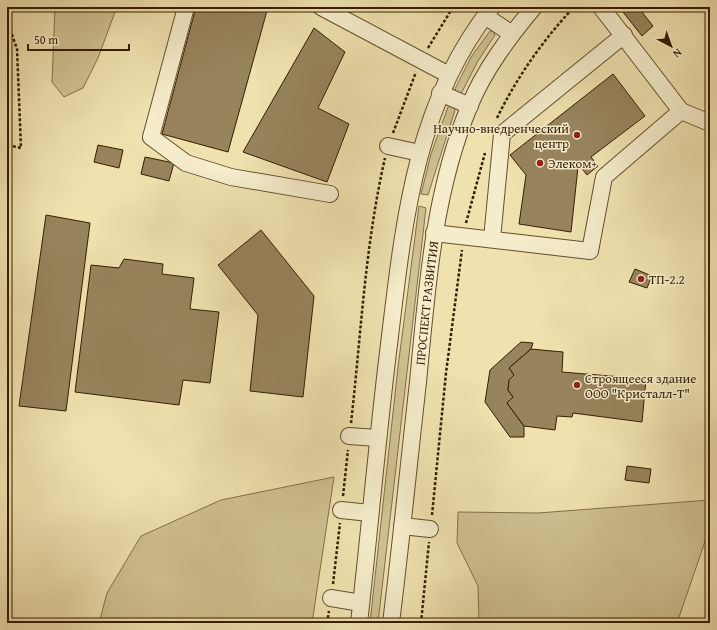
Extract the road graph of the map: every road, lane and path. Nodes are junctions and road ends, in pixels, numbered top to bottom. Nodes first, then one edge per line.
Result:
1 (186, 7) edge
2 (321, 7) edge
3 (452, 7) edge
4 (534, 7) edge
5 (574, 7) edge
6 (601, 7) edge
7 (488, 11) edge
8 (7, 20) edge
9 (512, 34) junction
10 (624, 34) junction
11 (422, 60) junction
12 (449, 75) junction
13 (440, 93) junction
14 (470, 106) junction
15 (681, 111) junction
16 (710, 123) edge
17 (495, 124) dead end
18 (7, 145) edge
19 (388, 146) junction
20 (485, 152) dead end
21 (420, 153) junction
22 (330, 194) dead end
23 (434, 233) junction
24 (463, 236) junction
25 (492, 239) junction
26 (350, 436) junction
27 (378, 438) junction
28 (341, 510) junction
29 (370, 513) junction
30 (402, 526) junction
31 (430, 529) junction
32 (331, 598) junction
33 (360, 602) junction
34 (327, 623) edge
35 (359, 623) edge
36 (391, 623) edge
37 (421, 623) edge

1 - 22 street
2 - 11 street
3 - 11 path
4 - 9 street, ПРОСПЕКТ РАЗВИТИЯ
5 - 17 path
6 - 10 street
7 - 9 street
7 - 12 street
8 - 18 path
9 - 14 street, ПРОСПЕКТ РАЗВИТИЯ
10 - 15 street
10 - 25 street
11 - 12 street
11 - 19 path
12 - 13 street
13 - 14 street
13 - 21 street
14 - 23 street, ПРОСПЕКТ РАЗВИТИЯ
15 - 16 street
15 - 25 street
19 - 21 street
19 - 26 path
20 - 24 path
21 - 27 street
23 - 24 street
23 - 30 street, ПРОСПЕКТ РАЗВИТИЯ
24 - 25 street
24 - 31 path
26 - 27 street
26 - 28 path
27 - 29 street
28 - 29 street
28 - 32 path
29 - 33 street
30 - 31 street
30 - 36 street, ПРОСПЕКТ РАЗВИТИЯ
31 - 37 path
32 - 33 street
32 - 34 path
33 - 35 street

